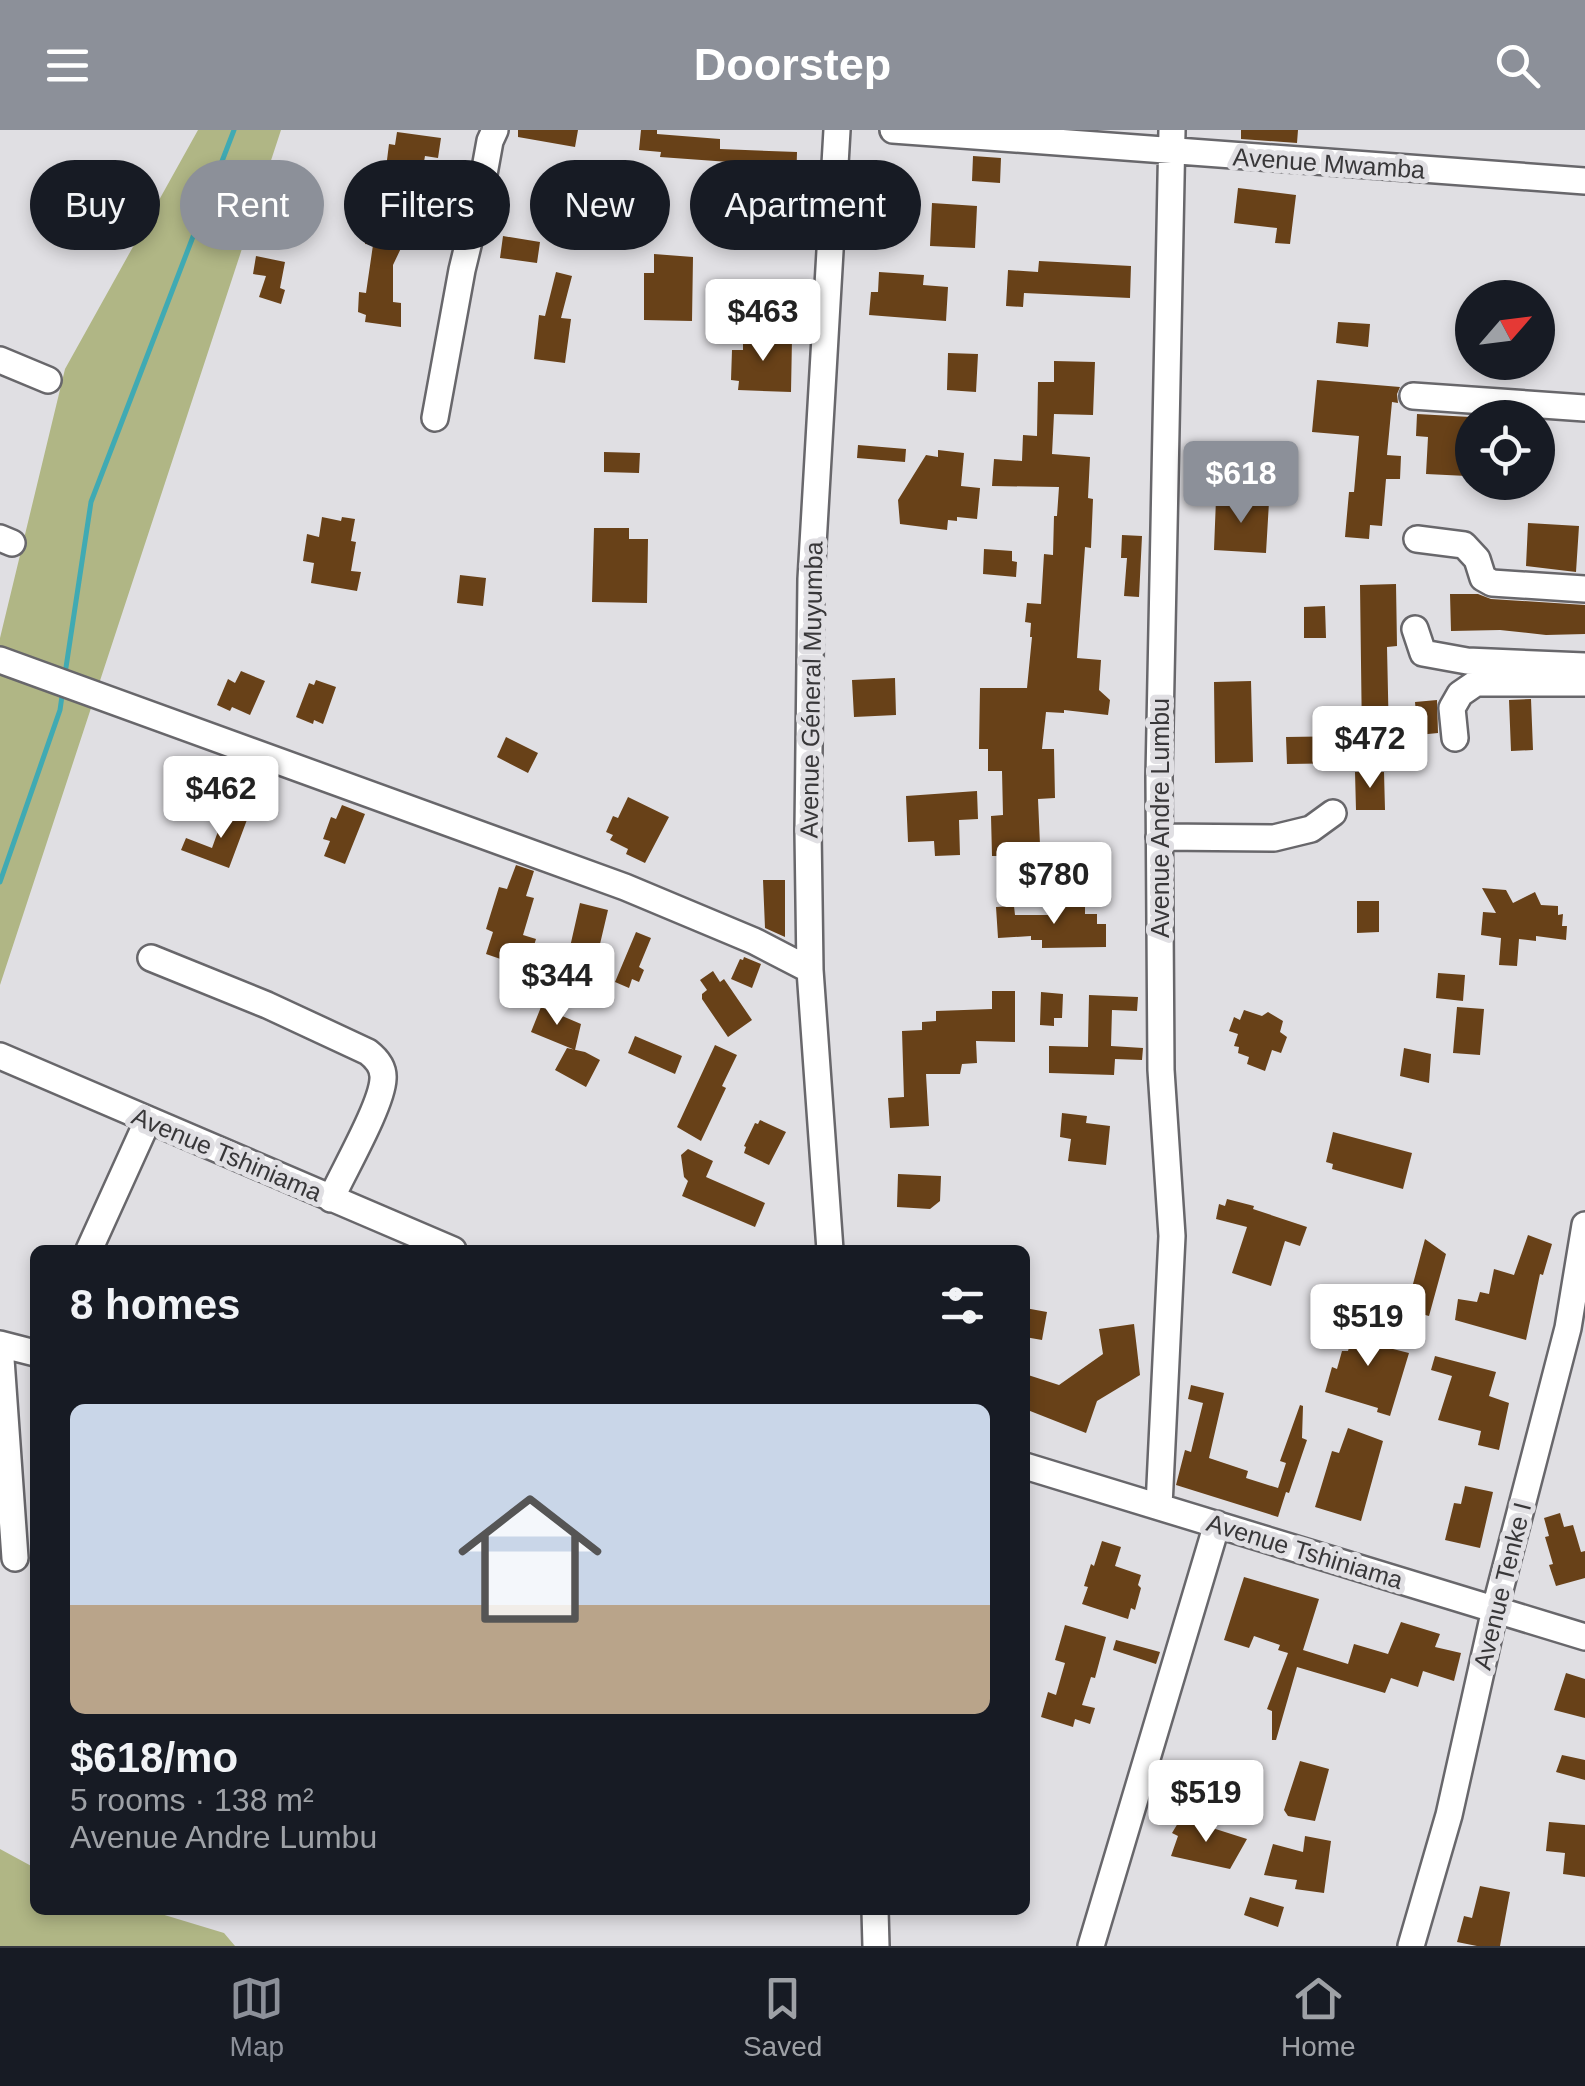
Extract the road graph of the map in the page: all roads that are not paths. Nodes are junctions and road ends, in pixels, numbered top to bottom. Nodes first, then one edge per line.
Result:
1 (495, 130) edge
2 (837, 130) edge
3 (893, 130) edge
4 (1171, 141) edge
5 (1585, 181) edge
6 (0, 360) edge
7 (48, 380) dead end
8 (1413, 396) dead end
9 (1585, 408) edge
10 (435, 418) dead end
11 (1417, 539) dead end
12 (1585, 588) edge
13 (1415, 630) dead end
14 (0, 660) edge
15 (1585, 666) edge
16 (1585, 683) edge
17 (1454, 738) dead end
18 (1333, 813) dead end
19 (1159, 837) junction
20 (151, 958) dead end
21 (810, 970) junction
22 (0, 1056) edge
23 (148, 1120) junction
24 (331, 1198) junction
25 (1585, 1225) edge
26 (91, 1245) edge
27 (441, 1245) edge
28 (830, 1245) edge
29 (0, 1344) edge
30 (30, 1352) edge
31 (1030, 1467) edge
32 (1159, 1506) junction
33 (1217, 1524) junction
34 (15, 1558) dead end
35 (1495, 1609) junction
36 (1585, 1637) edge
37 (875, 1915) edge
38 (876, 1946) edge
39 (1091, 1946) edge
40 (1412, 1946) edge

1 - 10 street
2 - 21 street, Avenue Géneral Muyumba
3 - 4 street, Avenue Mwamba
4 - 5 street, Avenue Mwamba
4 - 19 street, Avenue Andre Lumbu
6 - 7 street
8 - 9 street
11 - 12 street
13 - 15 street
14 - 21 street
16 - 17 street
18 - 19 street
19 - 32 street, Avenue Andre Lumbu
20 - 24 street
21 - 28 street, Avenue Géneral Muyumba
22 - 23 street, Avenue Tshiniama
23 - 24 street, Avenue Tshiniama
23 - 26 street
24 - 27 street, Avenue Tshiniama
25 - 35 street, Avenue Tenke I
29 - 30 street
29 - 34 street
31 - 32 street, Avenue Tshiniama
32 - 33 street, Avenue Tshiniama
33 - 35 street, Avenue Tshiniama
33 - 39 street
35 - 36 street, Avenue Tshiniama
35 - 40 street, Avenue Tenke I
37 - 38 street

